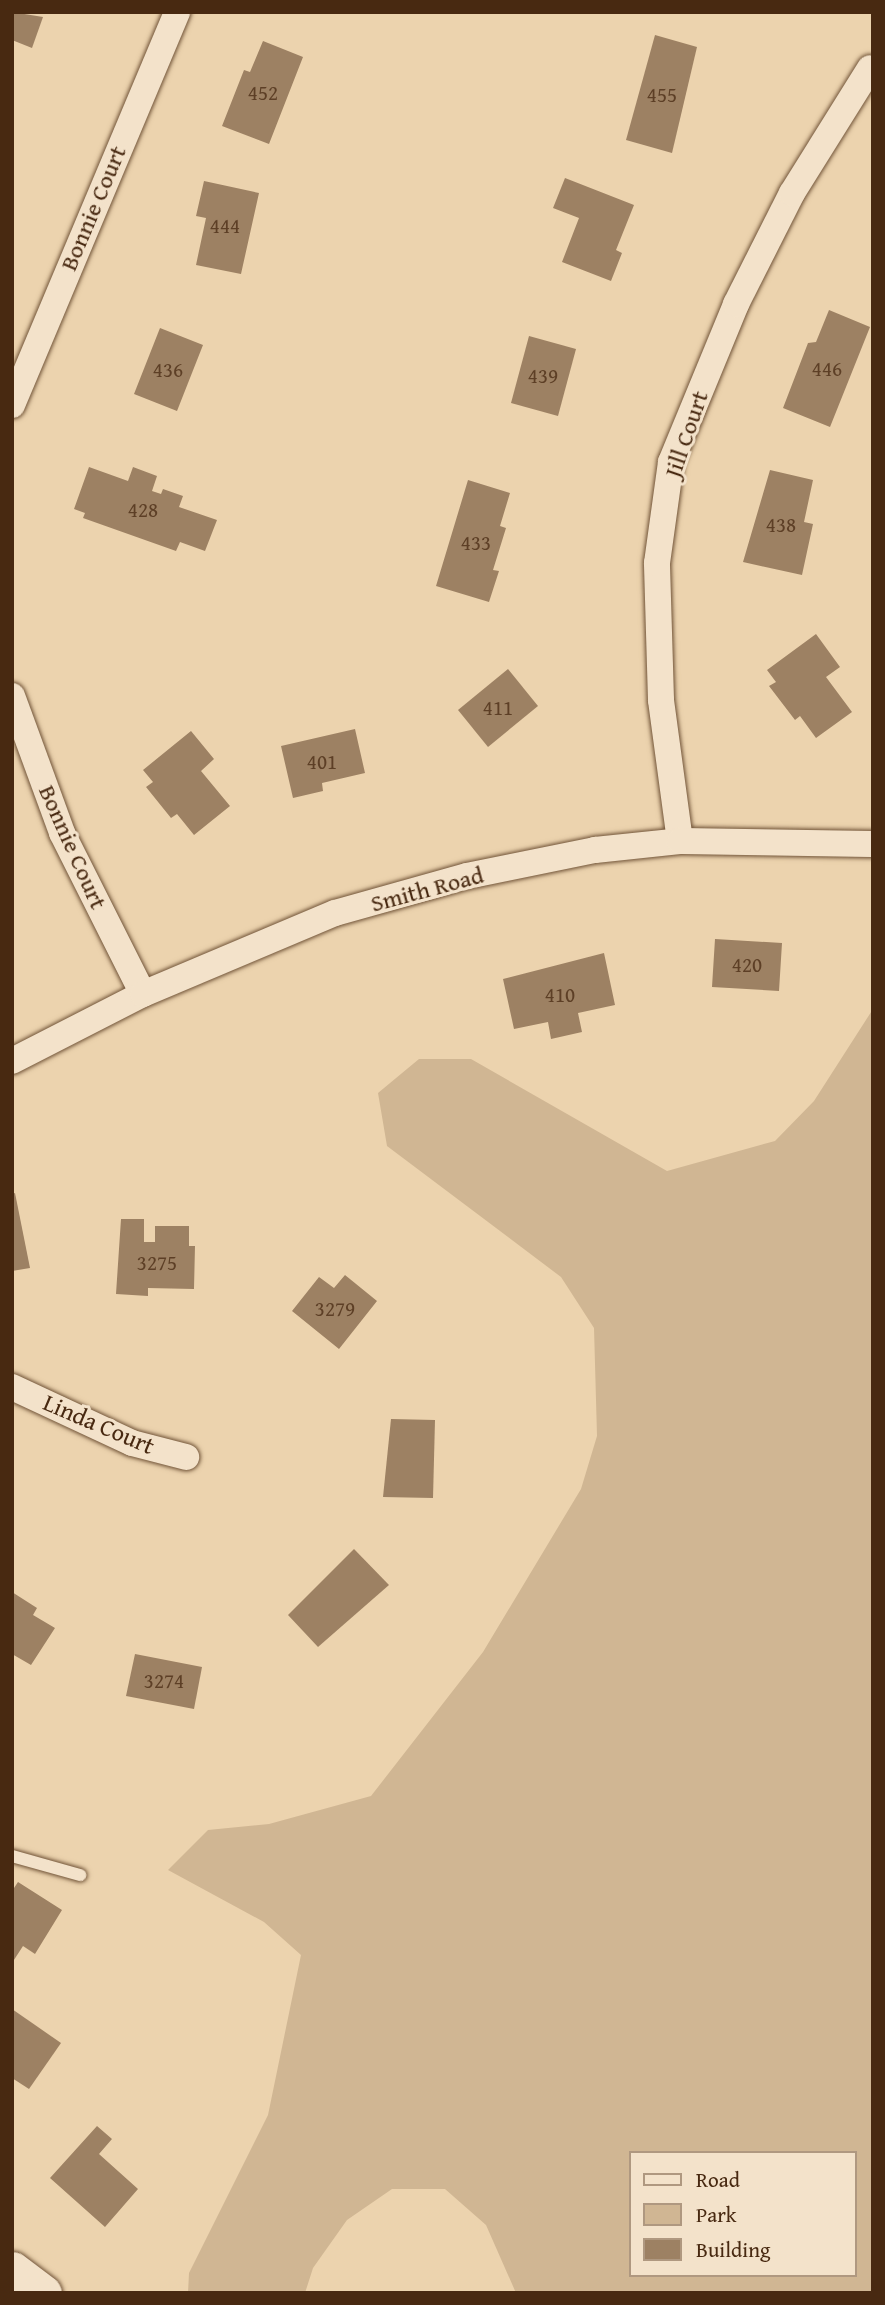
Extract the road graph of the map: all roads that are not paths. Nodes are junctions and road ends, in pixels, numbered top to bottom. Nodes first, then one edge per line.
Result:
1 (177, 12) edge
2 (870, 68) dead end
3 (12, 405) edge
4 (12, 696) edge
5 (680, 841) junction
6 (873, 844) edge
7 (143, 994) junction
8 (12, 1060) edge
9 (12, 1387) edge
10 (186, 1457) dead end
11 (12, 1856) edge
12 (80, 1875) dead end
13 (12, 2270) edge
14 (43, 2293) edge

1 - 3 street, Bonnie Court
2 - 5 street, Jill Court
4 - 7 street, Bonnie Court
5 - 6 street, Smith Road
5 - 7 street, Smith Road
7 - 8 street, Smith Road
9 - 10 street, Linda Court
11 - 12 lane
13 - 14 street

